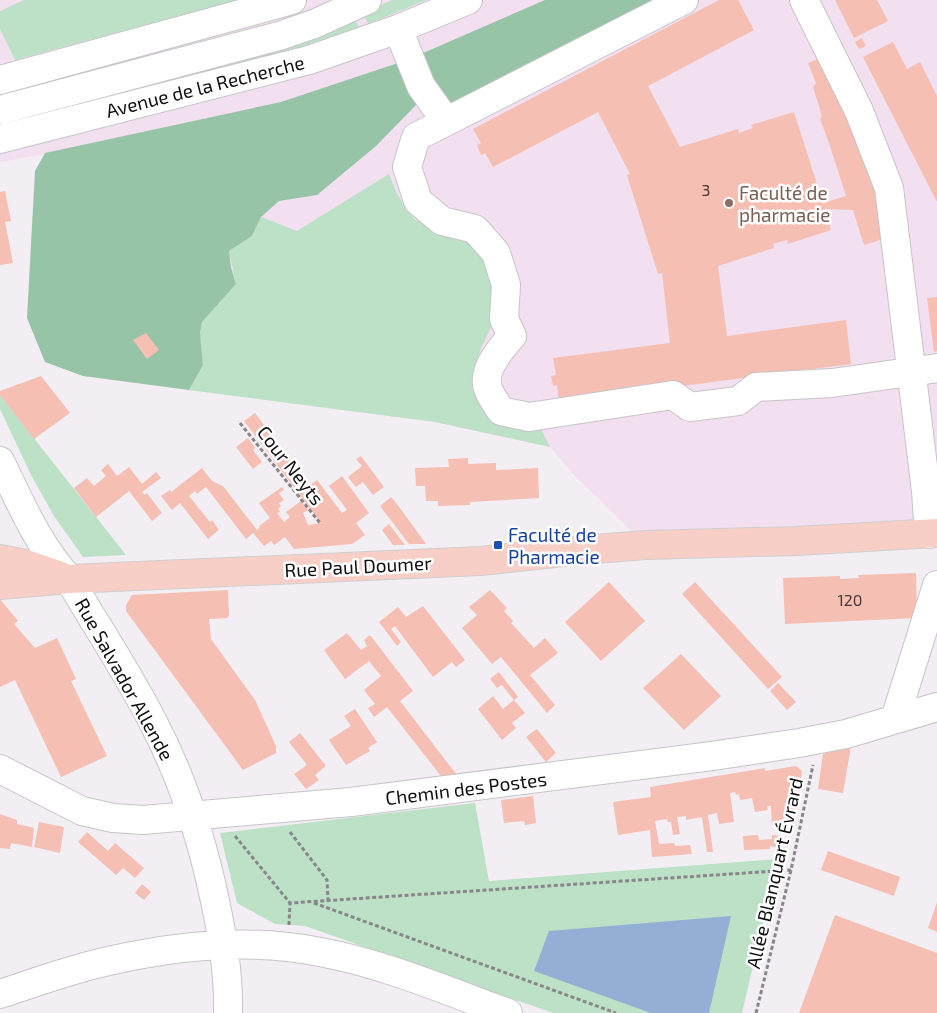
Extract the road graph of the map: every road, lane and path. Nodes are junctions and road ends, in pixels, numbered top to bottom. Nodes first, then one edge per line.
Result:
1 (292, 0) edge
2 (366, 0) edge
3 (468, 0) edge
4 (684, 0) edge
5 (804, 0) edge
6 (403, 27) junction
7 (0, 80) edge
8 (0, 110) edge
9 (446, 121) junction
10 (0, 139) edge
11 (924, 369) edge
12 (240, 423) dead end
13 (0, 461) edge
14 (320, 523) dead end
15 (933, 534) edge
16 (0, 559) edge
17 (69, 579) junction
18 (0, 585) edge
19 (937, 585) edge
20 (937, 707) edge
21 (895, 719) junction
22 (818, 740) junction
23 (0, 769) edge
24 (194, 816) junction
25 (286, 826) dead end
26 (240, 831) dead end
27 (791, 870) junction
28 (328, 901) junction
29 (312, 902) junction
30 (225, 945) junction
31 (0, 994) edge
32 (228, 1013) edge
33 (508, 1013) edge
34 (616, 1013) edge
35 (756, 1013) edge

1 - 7 street
2 - 8 street
3 - 6 street, Avenue de la Recherche
4 - 9 street
5 - 11 street
6 - 9 street
6 - 10 street, Avenue de la Recherche
9 - 11 street
11 - 15 street
12 - 14 path, Cour Neyts
13 - 17 street, Rue Salvador Allende
15 - 17 main road, Rue Paul Doumer
16 - 17 main road, Rue Paul Doumer
17 - 18 main road, Rue Paul Doumer
17 - 24 street, Rue Salvador Allende
19 - 21 street
20 - 21 street, Chemin des Postes
21 - 22 street, Chemin des Postes
22 - 24 street, Chemin des Postes
22 - 27 path, Allée Blanquart Évrard
23 - 24 street, Chemin des Postes
24 - 30 street, Rue Salvador Allende
25 - 28 path
26 - 29 path
27 - 28 path
27 - 35 path, Allée Blanquart Évrard
28 - 29 path
29 - 34 path
30 - 31 street
30 - 32 street, Rue Salvador Allende
30 - 33 street

